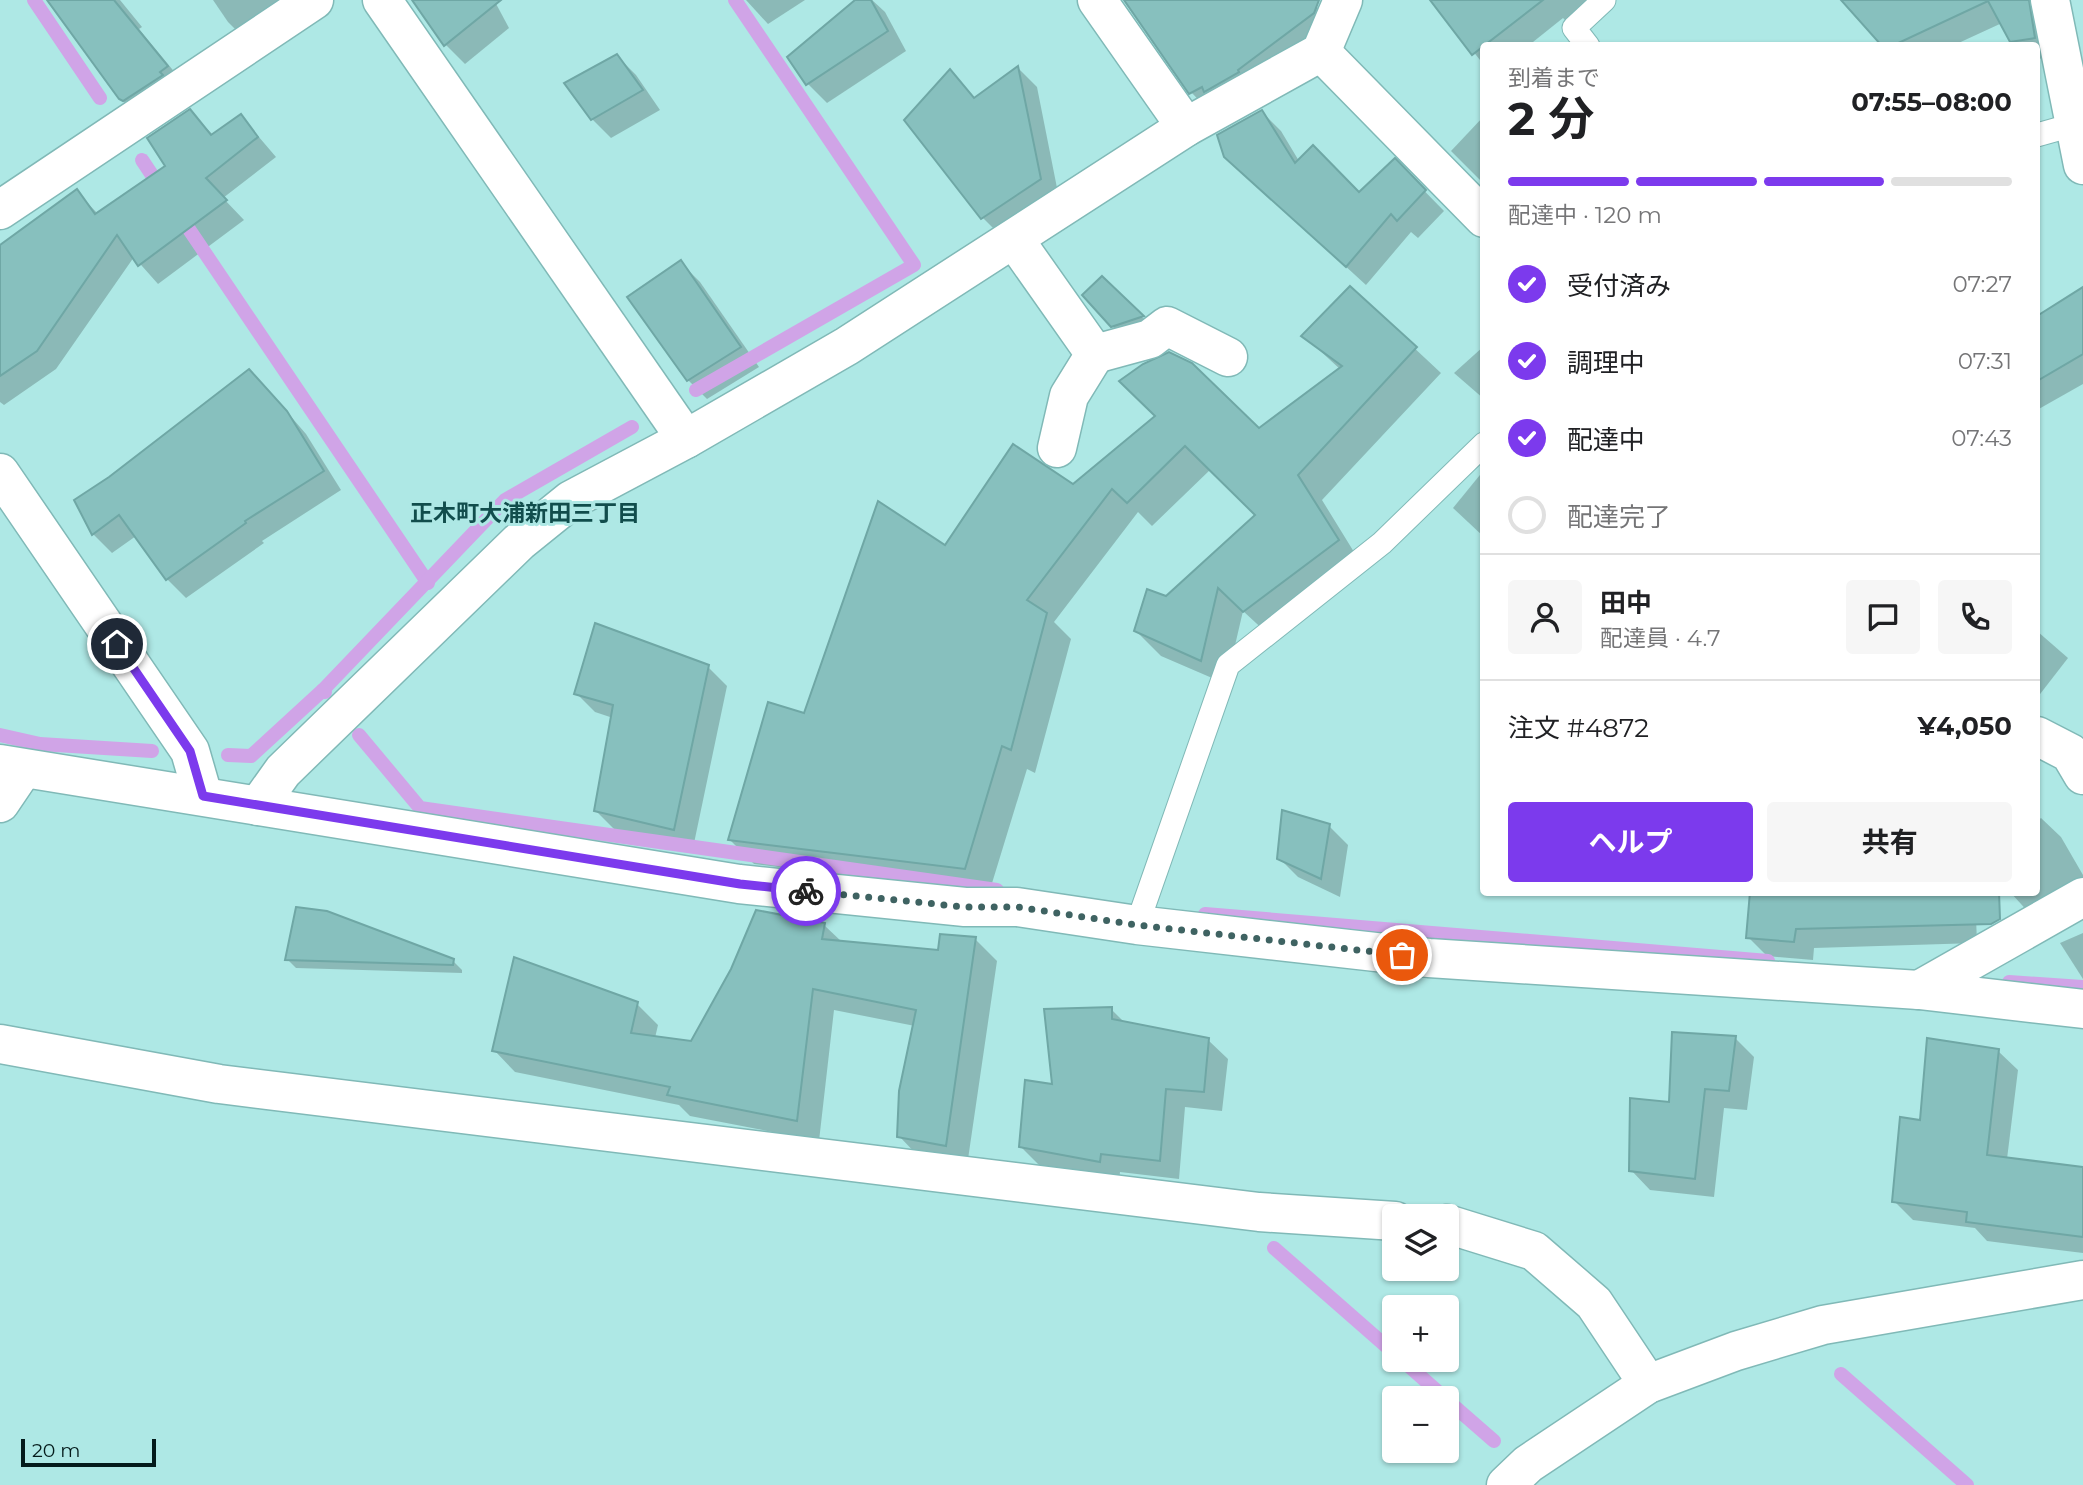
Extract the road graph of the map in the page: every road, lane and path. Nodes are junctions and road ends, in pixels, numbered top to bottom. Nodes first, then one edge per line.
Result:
1 (314, 0) edge
2 (382, 0) edge
3 (1097, 0) edge
4 (1343, 0) edge
5 (1604, 0) edge
6 (2050, 0) edge
7 (1585, 42) edge
8 (1321, 52) junction
9 (1186, 127) junction
10 (2064, 128) edge
11 (2083, 165) edge
12 (0, 210) edge
13 (1480, 214) edge
14 (1014, 239) junction
15 (1095, 354) junction
16 (1228, 357) dead end
17 (686, 439) junction
18 (1057, 448) dead end
19 (1480, 448) edge
20 (0, 472) edge
21 (2040, 738) edge
22 (12, 767) edge
23 (2083, 775) edge
24 (203, 796) junction
25 (0, 803) edge
26 (258, 806) junction
27 (2083, 897) edge
28 (1137, 925) junction
29 (1919, 990) junction
30 (2083, 1009) edge
31 (0, 1044) edge
32 (1382, 1220) edge
33 (1459, 1228) edge
34 (2083, 1280) edge
35 (1648, 1384) junction
36 (1506, 1485) edge

1 - 12 street
2 - 17 street
3 - 9 street
4 - 8 street
5 - 7 lane
6 - 10 street
8 - 9 street
8 - 13 street
9 - 14 street
10 - 11 street
14 - 15 street
14 - 17 street
15 - 16 street
15 - 18 street
17 - 26 street
19 - 28 lane
20 - 24 street
21 - 23 street
22 - 24 street
22 - 25 street
24 - 26 street
26 - 28 street
27 - 29 street
28 - 29 street
29 - 30 street
31 - 32 street
33 - 35 street
34 - 35 street
35 - 36 street

